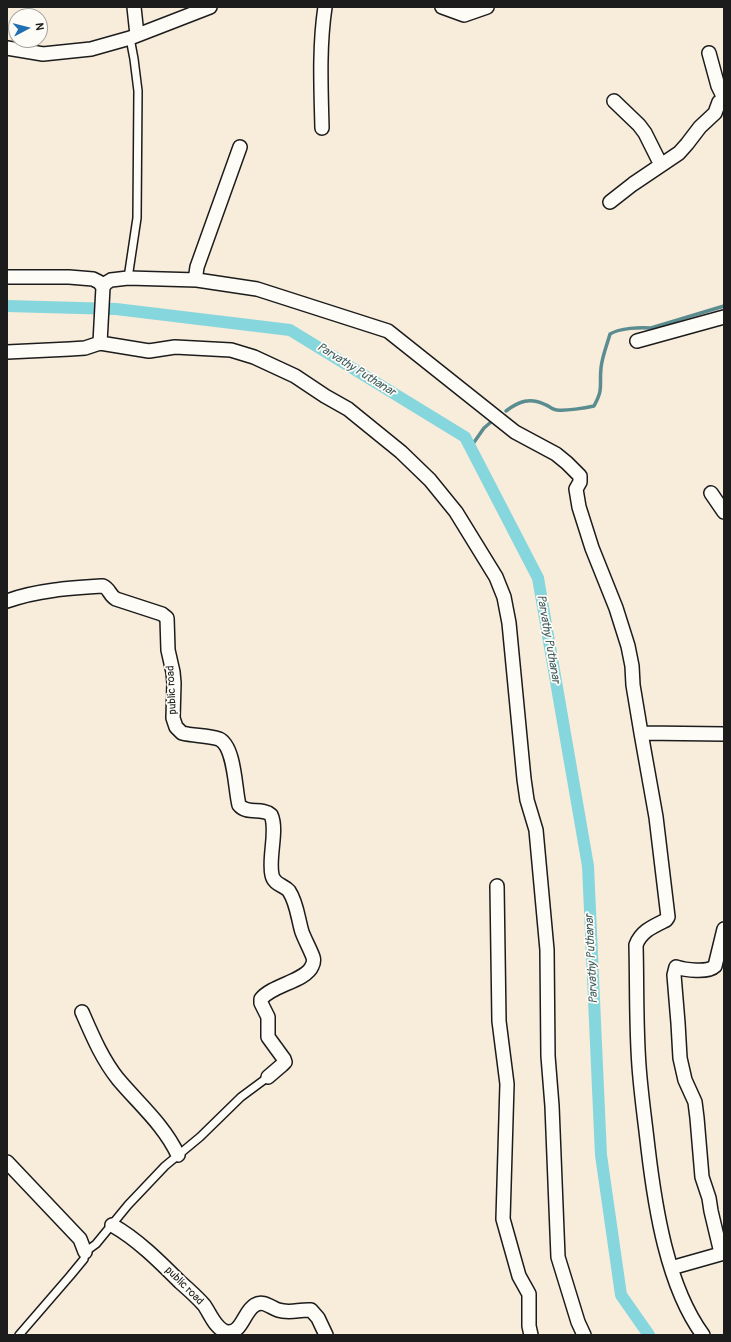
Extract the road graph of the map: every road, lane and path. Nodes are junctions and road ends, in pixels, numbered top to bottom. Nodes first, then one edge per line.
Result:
1 (134, 7) edge
2 (210, 7) edge
3 (325, 7) edge
4 (442, 7) edge
5 (487, 7) edge
6 (133, 37) junction
7 (7, 48) edge
8 (709, 53) dead end
9 (724, 98) edge
10 (614, 101) dead end
11 (322, 128) dead end
12 (240, 147) dead end
13 (661, 165) junction
14 (610, 202) dead end
15 (7, 277) edge
16 (128, 278) junction
17 (197, 280) junction
18 (103, 287) junction
19 (724, 317) edge
20 (101, 338) junction
21 (637, 341) dead end
22 (7, 352) edge
23 (711, 493) dead end
24 (724, 512) edge
25 (7, 601) edge
26 (641, 734) junction
27 (724, 734) edge
28 (497, 886) dead end
29 (724, 928) edge
30 (82, 1012) dead end
31 (268, 1077) joint
32 (178, 1155) junction
33 (7, 1162) edge
34 (112, 1225) junction
35 (85, 1252) junction
36 (723, 1253) edge
37 (678, 1266) dead end
38 (19, 1335) edge
39 (326, 1335) edge
40 (531, 1335) edge
41 (584, 1335) edge
42 (703, 1335) edge

1 - 6 street
2 - 6 street
3 - 11 street
4 - 5 street
6 - 7 street
6 - 16 lane
8 - 9 street
9 - 13 street
10 - 13 street
12 - 17 street
13 - 14 street
15 - 18 street
16 - 17 street
16 - 18 street
17 - 26 street
18 - 20 street
19 - 21 street
20 - 22 street
20 - 41 street
23 - 24 street
25 - 31 street, public road
26 - 27 street
26 - 42 street
28 - 40 street
29 - 36 street
30 - 32 street
31 - 32 lane
32 - 34 lane
33 - 35 street
34 - 35 lane
34 - 39 street, public road
35 - 38 lane
36 - 37 street

